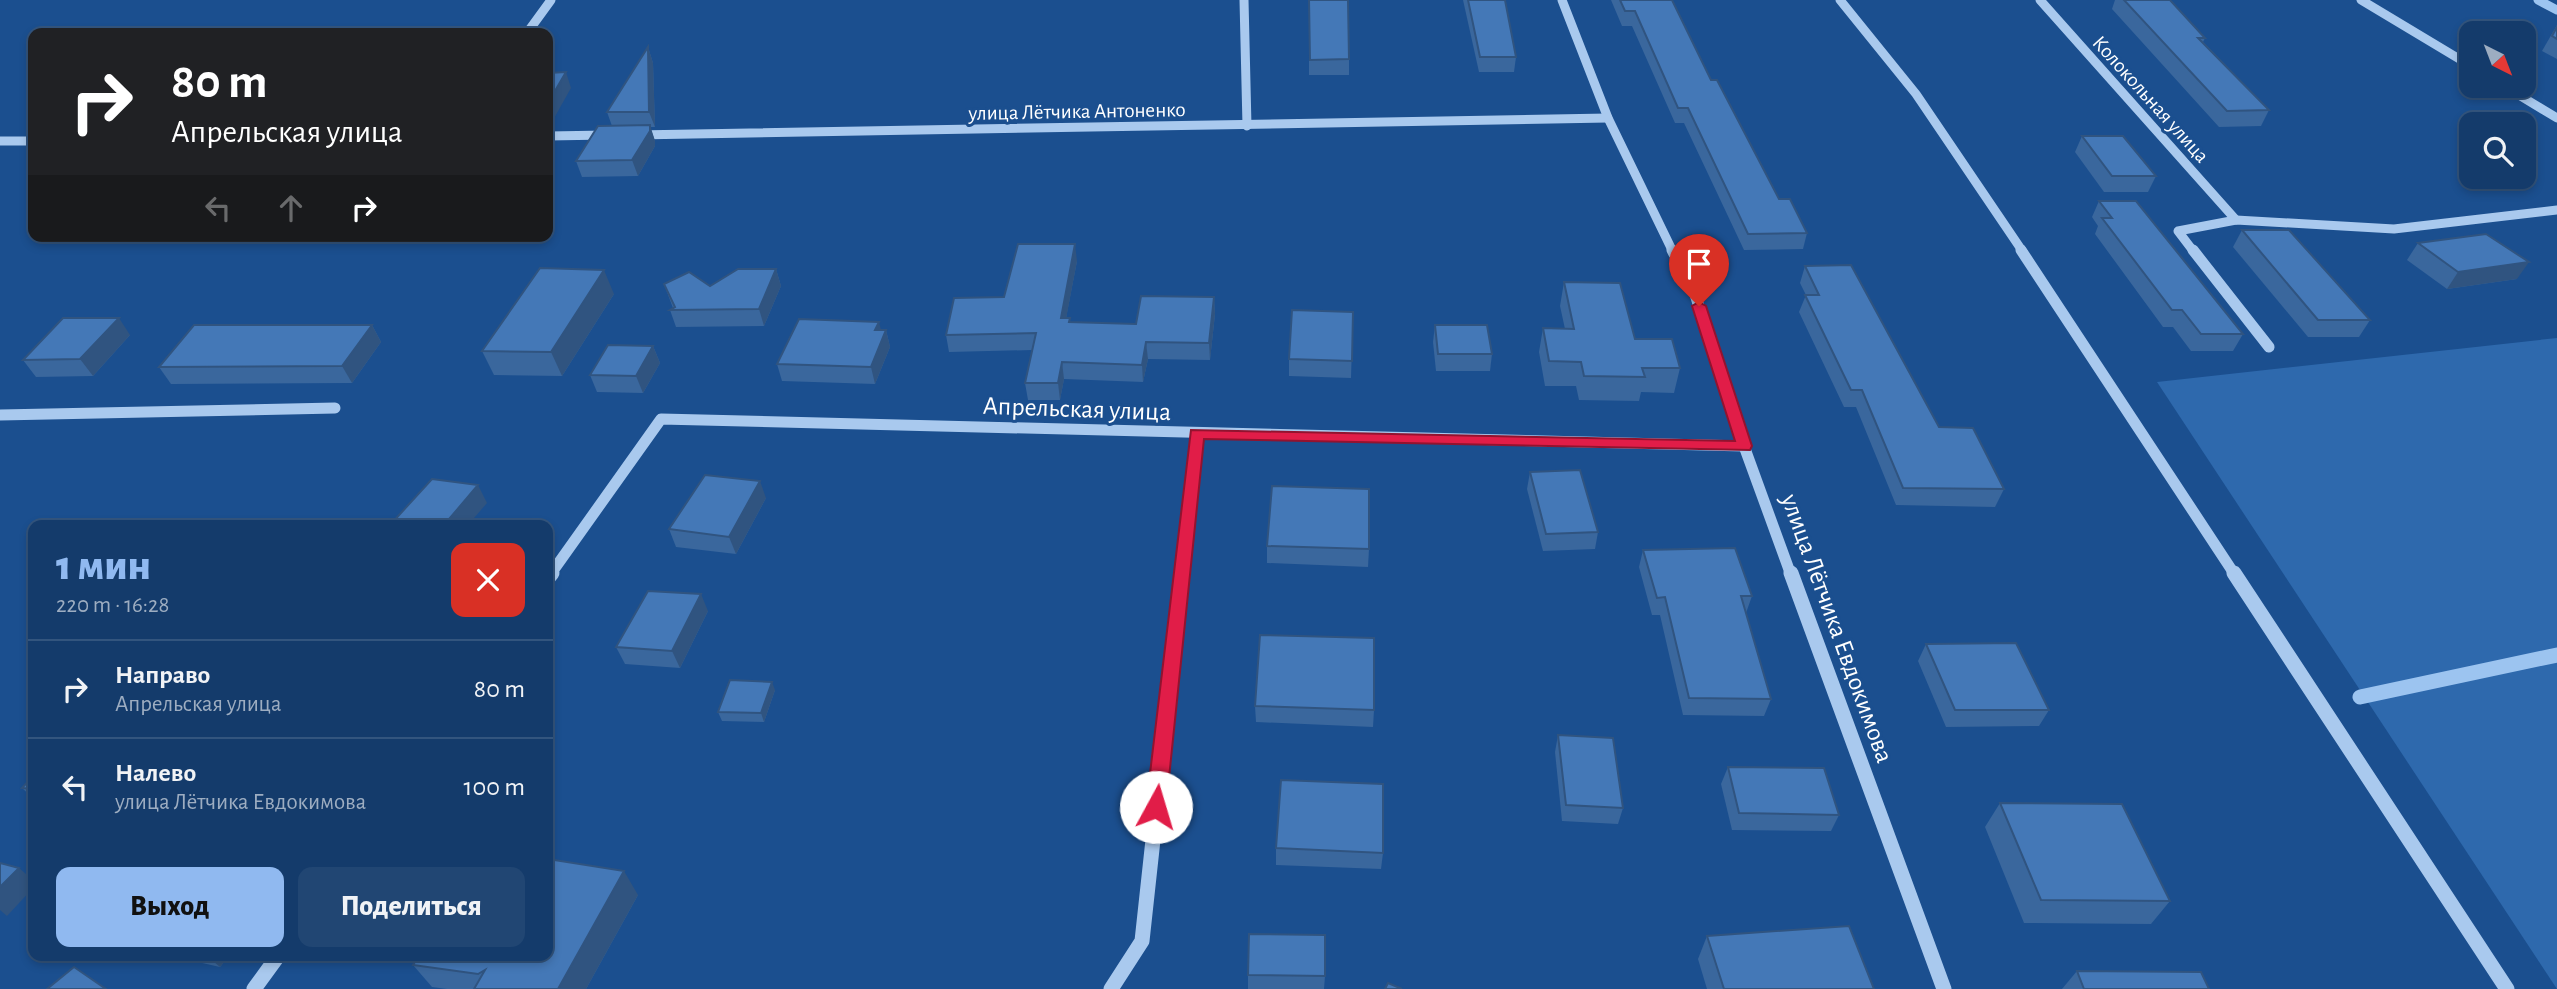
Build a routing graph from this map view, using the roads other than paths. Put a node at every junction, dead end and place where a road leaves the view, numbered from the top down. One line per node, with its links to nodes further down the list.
1 (551, 0): 7 (street)
2 (1244, 0): 12 (street)
3 (1562, 0): 10 (street)
4 (1840, 0): 32 (street)
5 (2040, 0): 19 (street, Колокольная улица)
6 (2361, 0): 8 (lane)
7 (531, 28)
8 (2459, 59)
9 (2524, 98): 11 (street)
10 (1608, 118): 12 (street, улица Лётчика Антоненко); 20 (street)
11 (2557, 118)
12 (1247, 126): 14 (street, улица Лётчика Антоненко)
13 (618, 135): 15 (street)
14 (632, 135)
15 (553, 136)
16 (0, 141): 17 (street)
17 (28, 141)
18 (2557, 210): 19 (street)
19 (2236, 220): 22 (street)
20 (1674, 254)
21 (1691, 282): 26 (street, улица Лётчика Евдокимова)
22 (2269, 347)
23 (335, 408): 24 (street)
24 (0, 415)
25 (1196, 434): 26 (street, Апрельская улица); 27 (street, Апрельская улица); 30 (street)
26 (1744, 446): 31 (street, улица Лётчика Евдокимова)
27 (553, 571)
28 (274, 961): 29 (street)
29 (254, 989)
30 (1111, 989)
31 (1944, 989)
32 (2507, 989)

